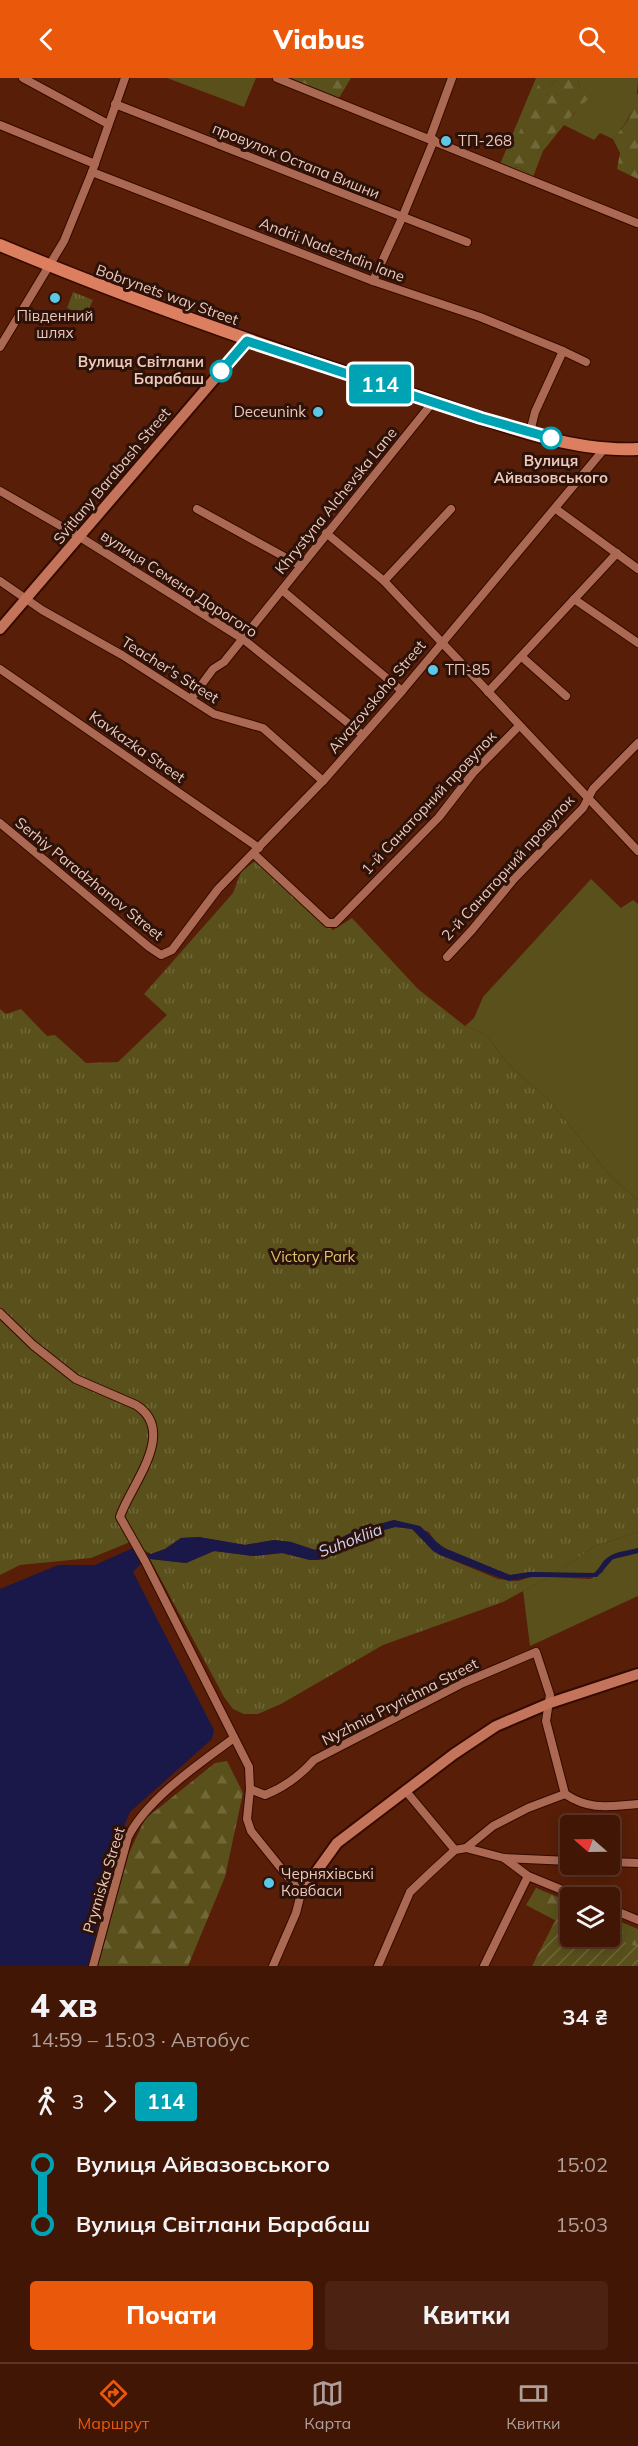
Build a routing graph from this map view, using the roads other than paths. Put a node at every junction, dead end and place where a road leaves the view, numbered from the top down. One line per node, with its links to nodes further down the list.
1 (23, 78): 6 (street)
2 (125, 78): 5 (street)
3 (277, 78): 8 (street)
4 (452, 78): 8 (street)
5 (115, 104): 6 (street); 10 (street, провулок Остапа Вишни)
6 (108, 124): 9 (street)
7 (0, 125): 9 (street, Andrii Nadezhdin lane)
8 (432, 139): 10 (street); 11 (street)
9 (93, 168): 14 (street); 15 (street, Andrii Nadezhdin lane)
10 (402, 218): 12 (street, провулок Остапа Вишни); 15 (street)
11 (637, 224)
12 (467, 242)
13 (0, 245): 14 (main road, Bobrynets way Street)
14 (49, 266): 16 (main road, Bobrynets way Street); 17 (street)
15 (373, 281): 18 (street, Andrii Nadezhdin lane)
16 (247, 341): 20 (main road, Bobrynets way Street); 29 (street, Svitlany Barabash Street)
17 (0, 347)
18 (563, 351): 19 (street, Andrii Nadezhdin lane); 21 (street)
19 (586, 362)
20 (433, 402): 21 (main road, Bobrynets way Street); 28 (street, Khrystyna Alchevska Lane)
21 (530, 432): 22 (main road, Bobrynets way Street)
22 (605, 448): 23 (main road, Bobrynets way Street); 27 (street, Aivazovskoho Street)
23 (638, 450)
24 (0, 491): 29 (street, вулиця Семена Дорогого)
25 (197, 509): 31 (street)
26 (451, 509): 34 (street)
27 (555, 509): 30 (street); 40 (street, Aivazovskoho Street)
28 (326, 533): 31 (street, Khrystyna Alchevska Lane); 34 (street)
29 (80, 537): 36 (street, Svitlany Barabash Street); 39 (street, вулиця Семена Дорогого)
30 (617, 553): 32 (street); 37 (street)
31 (302, 566): 35 (street, Khrystyna Alchevska Lane)
32 (638, 568)
33 (0, 581): 36 (street, Teacher's Street)
34 (384, 581): 40 (street)
35 (282, 590): 39 (street, Khrystyna Alchevska Lane); 44 (street, Khrystyna Alchevska Lane)
36 (27, 598): 38 (street, Svitlany Barabash Street); 47 (street, Teacher's Street)
37 (574, 599): 41 (street); 42 (street)
38 (0, 629)
39 (243, 639): 47 (street, Khrystyna Alchevska Lane); 49 (street, вулиця Семена Дорогого)
40 (441, 642): 44 (street, Aivazovskoho Street); 45 (street)
41 (638, 643)
42 (522, 657): 45 (street); 46 (street)
43 (0, 669): 54 (street, Kavkazka Street)
44 (402, 691): 49 (street, Aivazovskoho Street)
45 (488, 692): 48 (street)
46 (566, 696)
47 (191, 699): 51 (street, Teacher's Street)
48 (519, 726): 52 (street); 56 (street, 1-й Санаторний провулок)
49 (363, 735): 51 (street, Aivazovskoho Street)
50 (638, 743): 52 (street, 2-й Санаторний провулок)
51 (323, 781): 54 (street, Aivazovskoho Street)
52 (588, 797): 55 (street); 58 (street, 2-й Санаторний провулок)
53 (0, 823): 57 (street, Serhiy Paradzhanov Street)
54 (256, 851): 56 (street, Kavkazka Street); 57 (street, Aivazovskoho Street)
55 (638, 851)
56 (335, 923)
57 (161, 955)
58 (447, 957)
59 (0, 1313): 62 (street)
60 (638, 1674): 61 (street)
61 (550, 1703): 63 (street, Nyzhnia Pryrichna Street); 64 (street); 65 (street)
62 (234, 1738): 63 (street); 78 (street, Prymiska Street)
63 (250, 1789): 75 (street)
64 (405, 1790): 68 (street); 75 (street)
65 (565, 1794): 66 (street); 67 (street)
66 (638, 1804)
67 (466, 1848): 68 (street); 69 (street)
68 (455, 1850): 80 (street)
69 (504, 1858): 70 (street); 73 (street)
70 (560, 1861)
71 (620, 1862): 72 (street)
72 (638, 1863)
73 (528, 1876): 74 (street); 81 (street)
74 (560, 1889)
75 (301, 1893): 79 (street)
76 (620, 1913): 77 (street)
77 (638, 1920)
78 (93, 1966)
79 (273, 1966)
80 (378, 1966)
81 (484, 1966)

